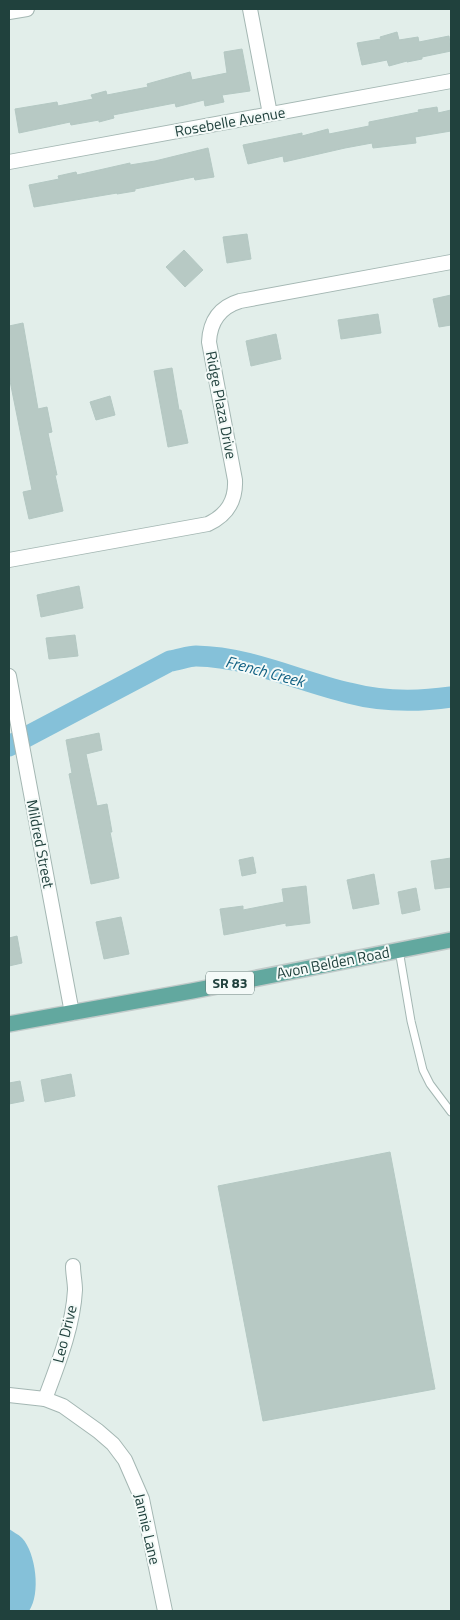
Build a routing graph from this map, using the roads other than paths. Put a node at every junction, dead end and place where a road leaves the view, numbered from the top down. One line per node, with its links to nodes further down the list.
1 (27, 9): 3 (street)
2 (250, 9): 5 (street)
3 (9, 12)
4 (451, 81): 5 (street, Rosebelle Avenue)
5 (270, 114): 6 (street, Rosebelle Avenue)
6 (9, 162)
7 (451, 262): 8 (street, Ridge Plaza Drive)
8 (9, 560)
9 (9, 676): 12 (street, Mildred Street)
10 (451, 940): 11 (main road, Avon Belden Road / SR 83)
11 (399, 950): 12 (main road, Avon Belden Road / SR 83); 14 (lane)
12 (72, 1013): 13 (main road, Avon Belden Road / SR 83)
13 (9, 1024)
14 (451, 1112)
15 (73, 1266): 17 (street, Leo Drive)
16 (9, 1395): 17 (street, Jannie Lane)
17 (45, 1399): 18 (street, Jannie Lane)
18 (165, 1611)

